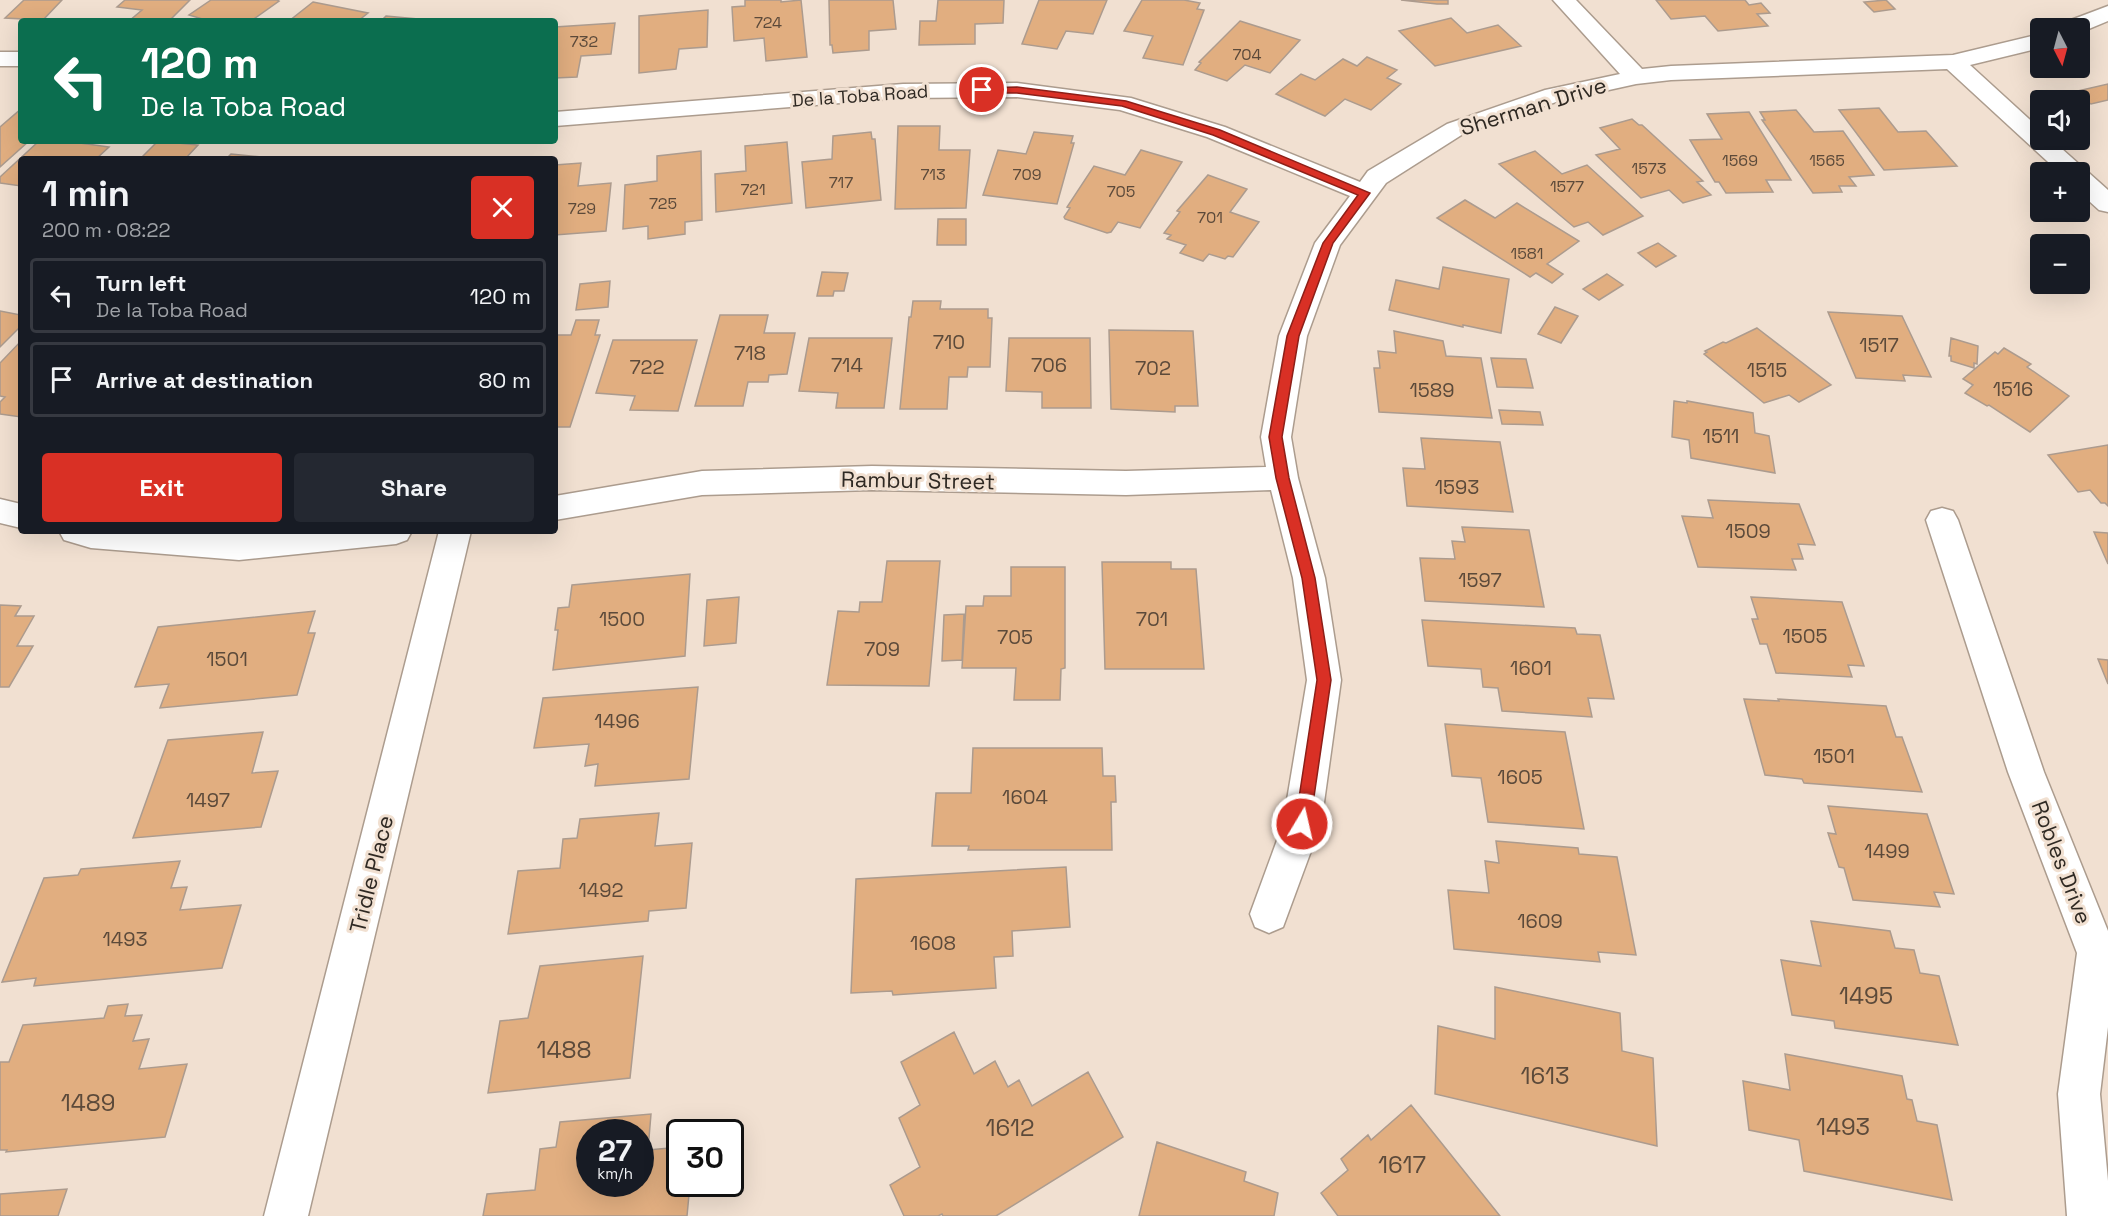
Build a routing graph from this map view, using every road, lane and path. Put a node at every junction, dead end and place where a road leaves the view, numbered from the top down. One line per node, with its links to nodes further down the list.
1 (1564, 0): 8 (street)
2 (2108, 13): 3 (street)
3 (2090, 20)
4 (2030, 43): 7 (street, Sherman Drive)
5 (0, 59): 6 (street)
6 (18, 59)
7 (1953, 62): 8 (street, Sherman Drive); 10 (street)
8 (1636, 77): 12 (street, Sherman Drive)
9 (558, 119): 12 (street, De la Toba Road)
10 (2062, 162)
11 (2090, 188): 13 (street)
12 (1365, 193): 14 (street, Sherman Drive)
13 (2108, 204)
14 (1282, 478): 15 (street, Rambur Street); 22 (street, Sherman Drive)
15 (558, 507)
16 (0, 511): 17 (street)
17 (18, 515)
18 (1942, 520): 23 (street, Robles Drive)
19 (87, 534): 20 (street)
20 (367, 534)
21 (454, 534): 24 (street, Tridle Place)
22 (1269, 914)
23 (2103, 955): 25 (street, Robles Drive)
24 (286, 1216)
25 (2089, 1216)

